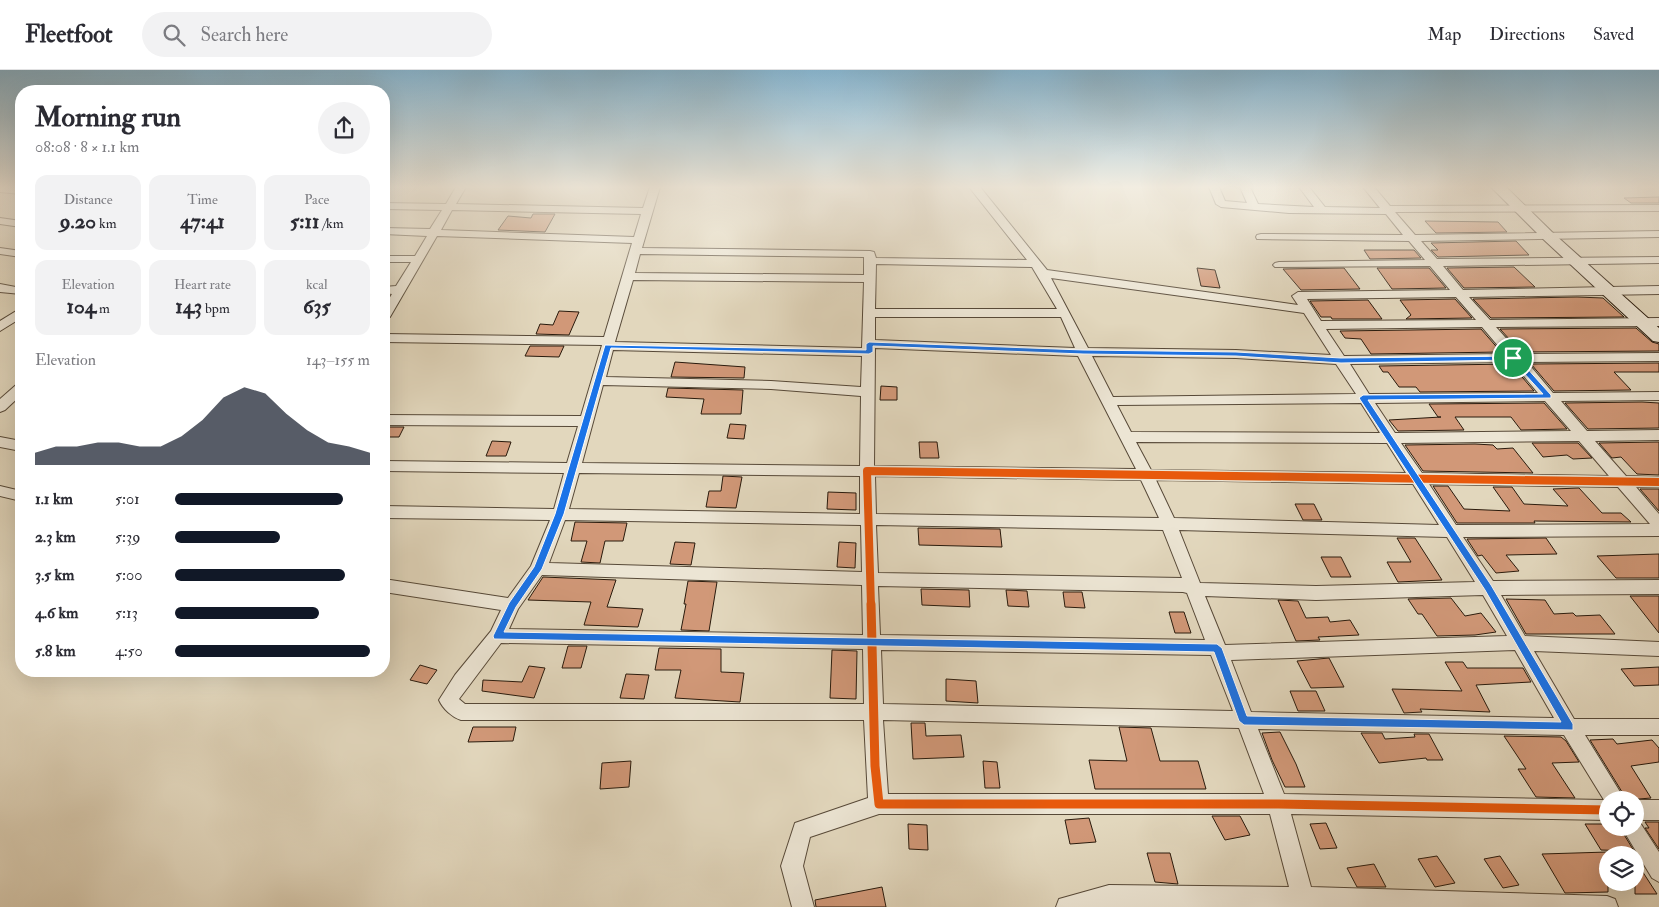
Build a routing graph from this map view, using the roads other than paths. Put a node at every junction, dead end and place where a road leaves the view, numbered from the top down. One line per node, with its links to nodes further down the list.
1 (438, 226): 7 (street)
2 (643, 226): 12 (street)
3 (1005, 226): 22 (street)
4 (1402, 226): 11 (street)
5 (1538, 226): 9 (street)
6 (390, 231): 7 (street)
7 (435, 232): 12 (street); 16 (street)
8 (1659, 234): 9 (street)
9 (1547, 235): 11 (street); 20 (street)
10 (1261, 237): 11 (street)
11 (1412, 238): 19 (street)
12 (637, 245): 17 (street); 23 (street)
13 (0, 251): 14 (street)
14 (15, 253)
15 (390, 259): 16 (street)
16 (418, 259): 28 (street)
17 (871, 260): 22 (street); 24 (street)
18 (1659, 260): 20 (street)
19 (1431, 262): 20 (street); 21 (street); 30 (street)
20 (1577, 262): 31 (street)
21 (1279, 264)
22 (1039, 268): 33 (street); 35 (street)
23 (628, 276): 24 (street); 44 (street)
24 (871, 279): 34 (street)
25 (0, 288): 26 (street)
26 (15, 290)
27 (390, 290): 28 (street)
28 (400, 290): 32 (street)
29 (1659, 290): 31 (street)
30 (1459, 292): 31 (street); 33 (street); 40 (street)
31 (1610, 292): 37 (street)
32 (390, 307)
33 (1308, 310): 39 (street)
34 (870, 313): 35 (street); 45 (street)
35 (1065, 313): 46 (street)
36 (15, 318): 41 (street)
37 (1642, 322): 38 (street); 40 (street); 42 (street)
38 (1659, 322)
39 (1317, 325): 40 (street); 49 (street)
40 (1488, 325): 48 (street)
41 (1, 326)
42 (1659, 337)
43 (390, 338): 44 (street)
44 (609, 343): 45 (street); 50 (street)
45 (869, 348): 46 (street); 53 (street)
46 (1083, 352): 49 (street); 58 (street)
47 (1659, 357): 48 (street)
48 (1513, 358): 49 (street); 55 (street)
49 (1341, 360): 57 (street)
50 (598, 381): 53 (street); 61 (street)
51 (0, 390): 52 (street)
52 (15, 390)
53 (868, 392): 70 (street)
54 (15, 394): 59 (street)
55 (1549, 396): 56 (street); 57 (street); 63 (street)
56 (1659, 396)
57 (1363, 398): 58 (street); 65 (street)
58 (1108, 401): 64 (street)
59 (0, 407)
60 (390, 420): 61 (street)
61 (586, 421): 69 (street)
62 (1659, 435): 63 (street)
63 (1582, 436): 65 (street); 74 (street)
64 (1127, 437): 65 (street); 71 (street)
65 (1390, 438): 72 (street)
66 (0, 442): 67 (street)
67 (15, 445)
68 (390, 466): 69 (street)
69 (573, 468): 70 (street); 78 (street)
70 (867, 471): 71 (street); 79 (street)
71 (1146, 474): 72 (street); 80 (street)
72 (1416, 478): 74 (street); 83 (street)
73 (1659, 482): 74 (street)
74 (1624, 483): 81 (street)
75 (0, 491): 76 (street)
76 (15, 495)
77 (390, 512): 78 (street)
78 (560, 514): 79 (street); 84 (street)
79 (868, 521): 80 (street); 85 (street)
80 (1169, 524): 83 (street); 89 (street)
81 (1659, 524)
82 (1659, 530): 83 (street)
83 (1451, 531): 88 (street)
84 (538, 569): 85 (street); 90 (street)
85 (870, 579): 89 (street); 93 (street)
86 (390, 585): 90 (street)
87 (1659, 587): 88 (street)
88 (1488, 588): 89 (street); 92 (street)
89 (1194, 589): 95 (street)
90 (512, 605): 91 (street)
91 (497, 636): 93 (street); 96 (street)
92 (1519, 643): 94 (street); 95 (street); 98 (street)
93 (871, 644): 95 (street); 96 (street)
94 (1659, 649)
95 (1218, 651): 97 (street)
96 (873, 712): 97 (street); 101 (street)
97 (1244, 721): 98 (street); 102 (street)
98 (1569, 727): 99 (street); 100 (street)
99 (1659, 727)
100 (1609, 791)
101 (879, 804): 102 (street); 109 (street)
102 (1278, 804): 103 (street); 108 (street)
103 (1599, 810)
104 (1644, 810): 105 (street)
105 (1659, 810)
106 (1637, 836): 107 (street)
107 (1659, 871)
108 (1305, 903): 110 (street); 111 (street)
109 (803, 907)
110 (1067, 907)
111 (1608, 907)

